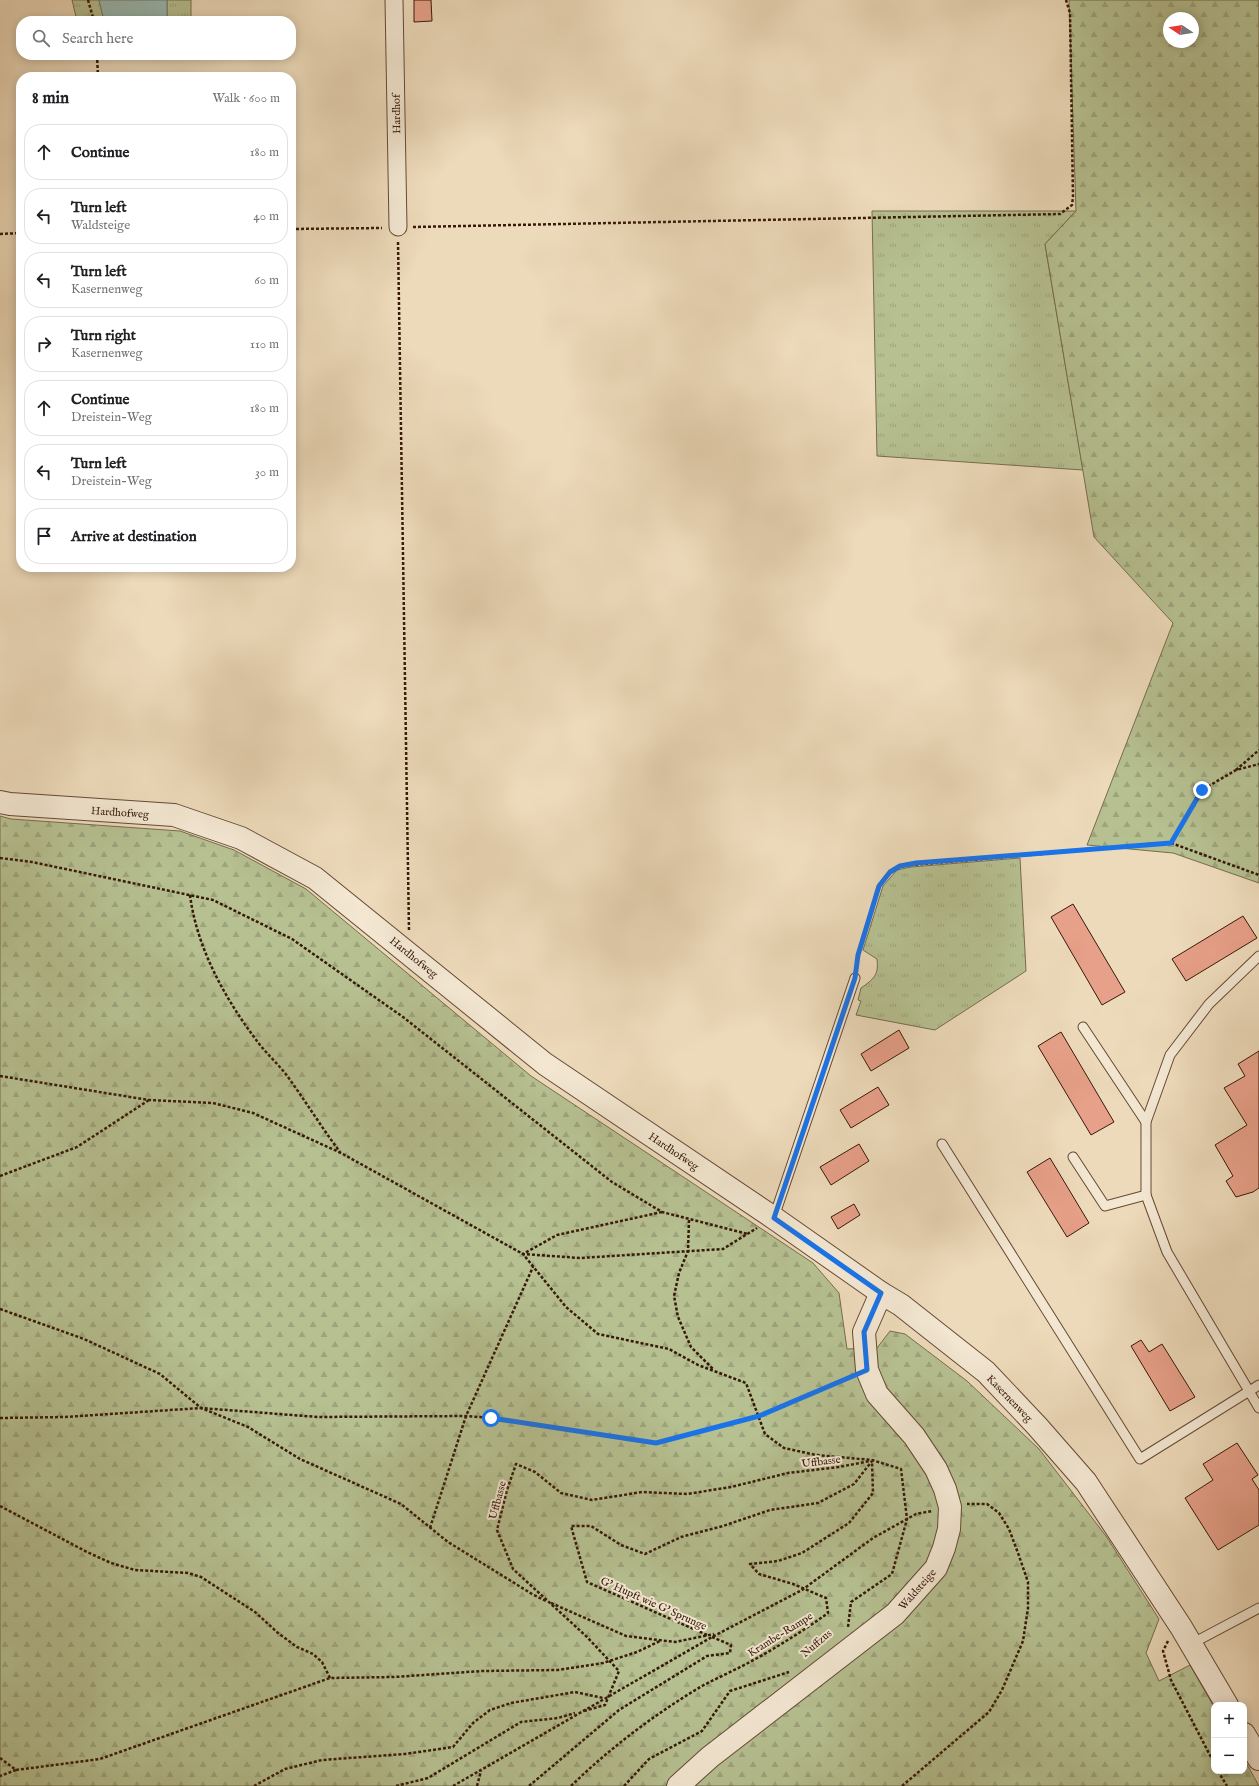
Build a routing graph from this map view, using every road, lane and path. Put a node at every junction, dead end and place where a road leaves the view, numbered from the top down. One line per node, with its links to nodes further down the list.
1 (88, 0): 4 (path)
2 (394, 0): 7 (street, Hardhof)
3 (1066, 0): 7 (path)
4 (93, 16)
5 (97, 60): 6 (path)
6 (98, 72)
7 (398, 227): 8 (path); 19 (path)
8 (296, 229)
9 (16, 233): 10 (path)
10 (0, 234)
11 (1259, 750): 13 (path)
12 (1259, 764): 13 (path)
13 (1236, 770): 15 (path)
14 (0, 802): 19 (street, Hardhofweg)
15 (1171, 843): 17 (path); 21 (path)
16 (0, 858): 18 (path)
17 (1259, 875)
18 (190, 895): 27 (path); 31 (path)
19 (400, 945): 33 (street, Hardhofweg)
20 (1259, 956): 25 (lane)
21 (855, 978): 33 (lane)
22 (1084, 1027): 25 (lane)
23 (0, 1076): 24 (path)
24 (149, 1100): 27 (path); 29 (path)
25 (1146, 1122): 30 (lane)
26 (942, 1144): 42 (lane)
27 (341, 1153): 35 (path)
28 (1073, 1157): 30 (lane)
29 (0, 1176)
30 (1146, 1195): 42 (lane)
31 (662, 1212): 32 (path); 35 (path)
32 (689, 1220): 34 (path); 34 (path)
33 (778, 1221): 37 (street, Kasernenweg)
34 (688, 1251): 35 (path); 40 (path)
35 (523, 1254): 36 (path)
36 (533, 1267): 40 (path); 45 (path)
37 (881, 1293): 39 (street, Waldsteige); 57 (street, Kasernenweg)
38 (0, 1309): 43 (path)
39 (867, 1370): 46 (path); 50 (street, Waldsteige)
40 (714, 1371): 46 (path)
41 (1259, 1385): 42 (lane)
42 (1249, 1391): 44 (lane)
43 (201, 1408): 45 (path); 47 (path); 52 (path)
44 (1259, 1408)
45 (466, 1416): 46 (path); 52 (path)
46 (759, 1416): 48 (path)
47 (0, 1418)
48 (872, 1460): 51 (path, Nuffzus); 53 (path, Krambe-Rampe); 54 (path, Uffbasse); 58 (path, G' Hupft wie G' Sprunge)
49 (0, 1506): 62 (path)
50 (950, 1507): 51 (path); 82 (street, Waldsteige); 83 (path)
51 (907, 1519): 53 (path); 56 (path, Nuffzus)
52 (430, 1528): 54 (path)
53 (804, 1589): 58 (path); 80 (path, Krambe-Rampe)
54 (549, 1602): 59 (path); 60 (path, Uffbasse)
55 (1259, 1608): 57 (lane)
56 (842, 1632)
57 (1186, 1635): 65 (street, Kasernenweg); 68 (path)
58 (710, 1636): 59 (path); 63 (path); 79 (path, G' Hupft wie G' Sprunge)
59 (660, 1640): 60 (path)
60 (610, 1661): 62 (path); 63 (path, Uffbasse)
61 (790, 1672): 81 (path)
62 (330, 1678): 71 (path)
63 (609, 1695): 64 (path); 66 (path, Uffbasse)
64 (604, 1698): 66 (path); 75 (path)
65 (1225, 1702)
66 (579, 1712): 72 (path); 76 (path, Uffbasse)
67 (1246, 1738): 70 (street)
68 (1211, 1757)
69 (0, 1758): 71 (path)
70 (1259, 1759)
71 (16, 1770): 74 (path)
72 (482, 1771): 77 (path); 78 (path)
73 (1220, 1774): 84 (path)
74 (0, 1776)
75 (254, 1786)
76 (396, 1786)
77 (453, 1786)
78 (477, 1786)
79 (529, 1786)
80 (571, 1786)
81 (624, 1786)
82 (678, 1786)
83 (902, 1786)
84 (1227, 1786)

